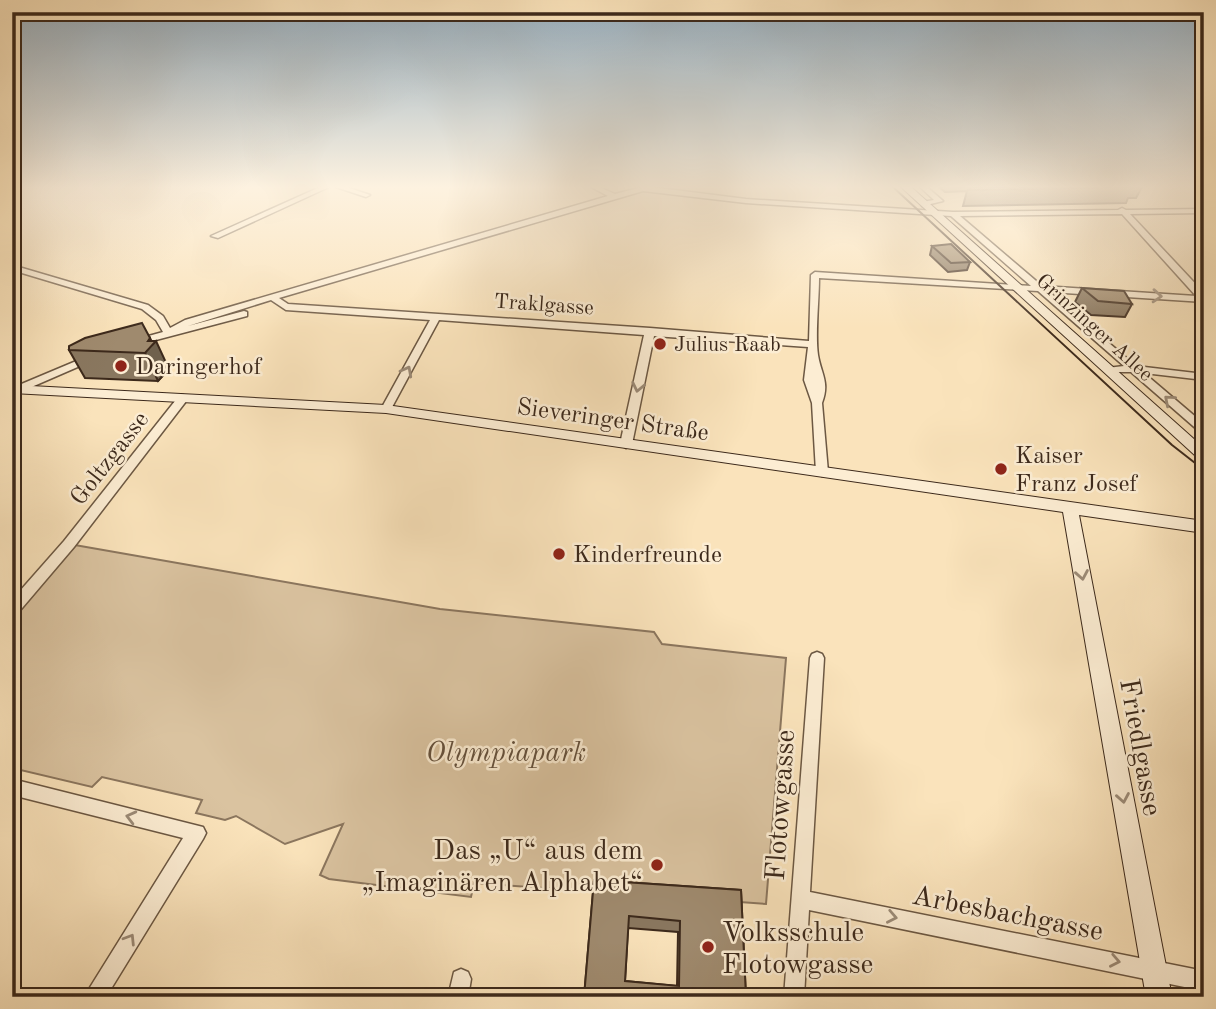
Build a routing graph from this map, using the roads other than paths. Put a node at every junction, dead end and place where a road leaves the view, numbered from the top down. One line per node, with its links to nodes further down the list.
1 (219, 234): 6 (street)
2 (491, 234): 10 (street)
3 (958, 234): 8 (main road, Grinzinger Allee)
4 (976, 234): 9 (street, Grinzinger Allee)
5 (1144, 234): 11 (street)
6 (215, 236)
7 (12, 267): 14 (street)
8 (1018, 287): 9 (street); 15 (street); 19 (main road, Grinzinger Allee)
9 (1040, 289): 11 (street, one-way to 11); 18 (street, Grinzinger Allee)
10 (275, 299): 12 (street, Traklgasse); 14 (street)
11 (1204, 299)
12 (436, 317): 13 (street, Traklgasse); 23 (street, one-way to 12)
13 (650, 331): 15 (street, Traklgasse); 25 (street, one-way to 25)
14 (168, 333): 16 (street)
15 (813, 344): 27 (street)
16 (127, 345)
17 (101, 354): 21 (street)
18 (1134, 369): 19 (street); 20 (street); 24 (street, Grinzinger Allee, one-way to 18)
19 (1111, 370): 26 (main road, Grinzinger Allee)
20 (1204, 377)
21 (14, 389): 22 (main road, Sieveringer Straße)
22 (183, 398): 23 (main road, Sieveringer Straße); 30 (street, Goltzgasse)
23 (386, 409): 25 (main road, Sieveringer Straße)
24 (1204, 430)
25 (626, 444): 27 (main road, Sieveringer Straße)
26 (1204, 456)
27 (822, 472): 28 (main road, Sieveringer Straße)
28 (1070, 508): 29 (main road, Sieveringer Straße); 34 (main road, Friedlgasse, one-way to 34)
29 (1204, 527)
30 (12, 610)
31 (817, 658): 33 (street, Flotowgasse)
32 (12, 787): 36 (street, one-way to 32)
33 (800, 899): 34 (street, Arbesbachgasse, one-way to 34); 37 (street, Flotowgasse)
34 (1155, 969): 35 (street, Arbesbachgasse); 38 (main road, Friedlgasse)
35 (1204, 981)
36 (94, 997)
37 (794, 997)
38 (1159, 997)

